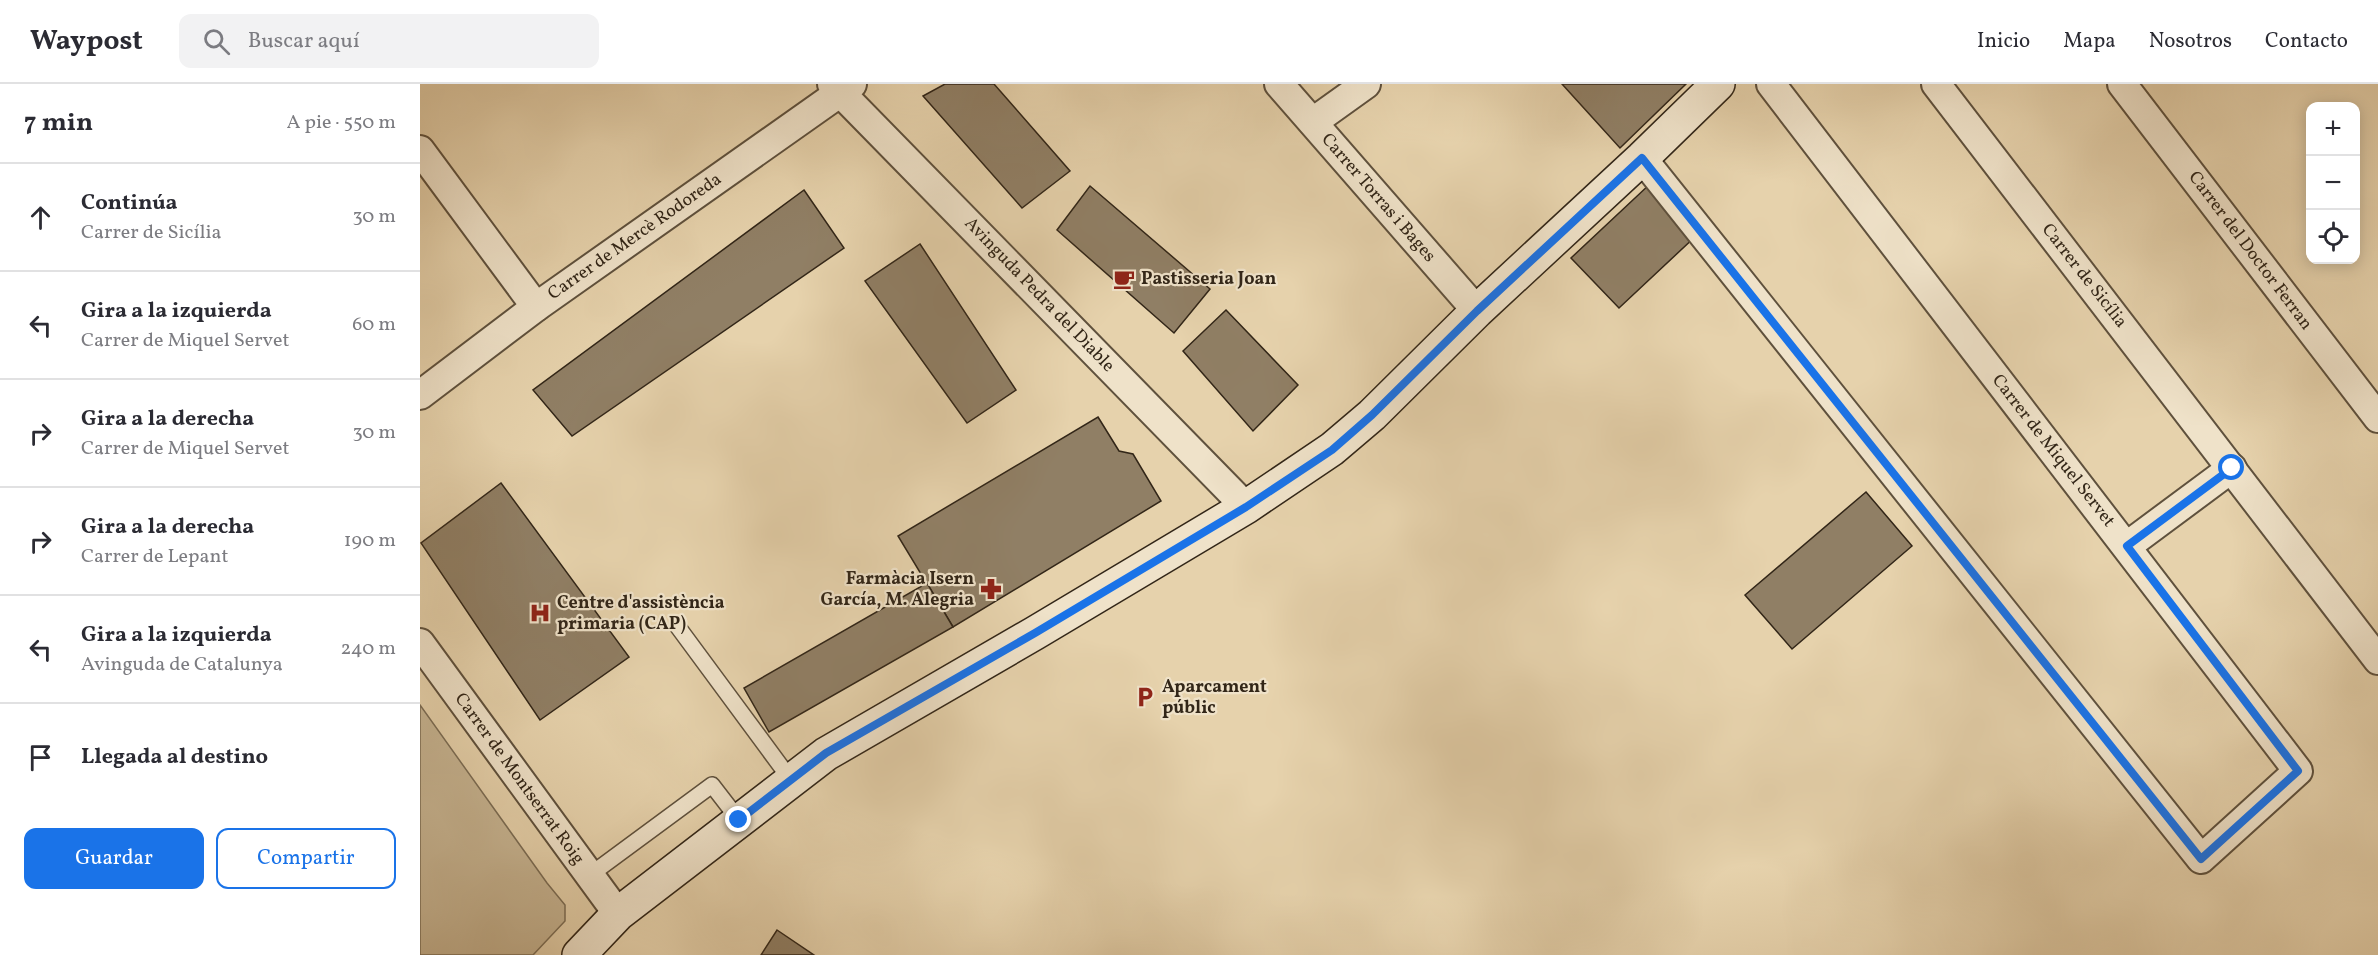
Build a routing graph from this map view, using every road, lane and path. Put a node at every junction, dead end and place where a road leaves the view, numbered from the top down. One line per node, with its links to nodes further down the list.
1 (1280, 84): 8 (street, Carrer Torras i Bages)
2 (1366, 84): 8 (street)
3 (1718, 84): 10 (street)
4 (1771, 84): 17 (street, Carrer de Miquel Servet)
5 (1936, 84): 15 (street, Carrer de Sicília)
6 (2122, 84): 14 (street, Carrer del Doctor Ferran)
7 (841, 86): 11 (street, Carrer de Mercè Rodoreda); 16 (street, Avinguda Pedra del Diable)
8 (1312, 122): 12 (street, Carrer Torras i Bages)
9 (420, 150): 11 (street)
10 (1642, 158): 12 (street); 17 (street, Carrer de Miquel Servet)
11 (536, 308): 13 (street, Carrer de Mercè Rodoreda)
12 (1477, 311): 16 (street)
13 (420, 395)
14 (2378, 418)
15 (2232, 468): 17 (street); 20 (street, Carrer de Sicília)
16 (1246, 507): 21 (street)
17 (2127, 546)
18 (678, 627): 21 (lane)
19 (420, 643): 23 (street, Carrer de Montserrat Roig)
20 (2378, 660)
21 (791, 780): 22 (street)
22 (739, 820): 23 (lane); 24 (street)
23 (590, 875): 24 (street, Carrer de Montserrat Roig)
24 (618, 914): 25 (street)
25 (579, 955)

